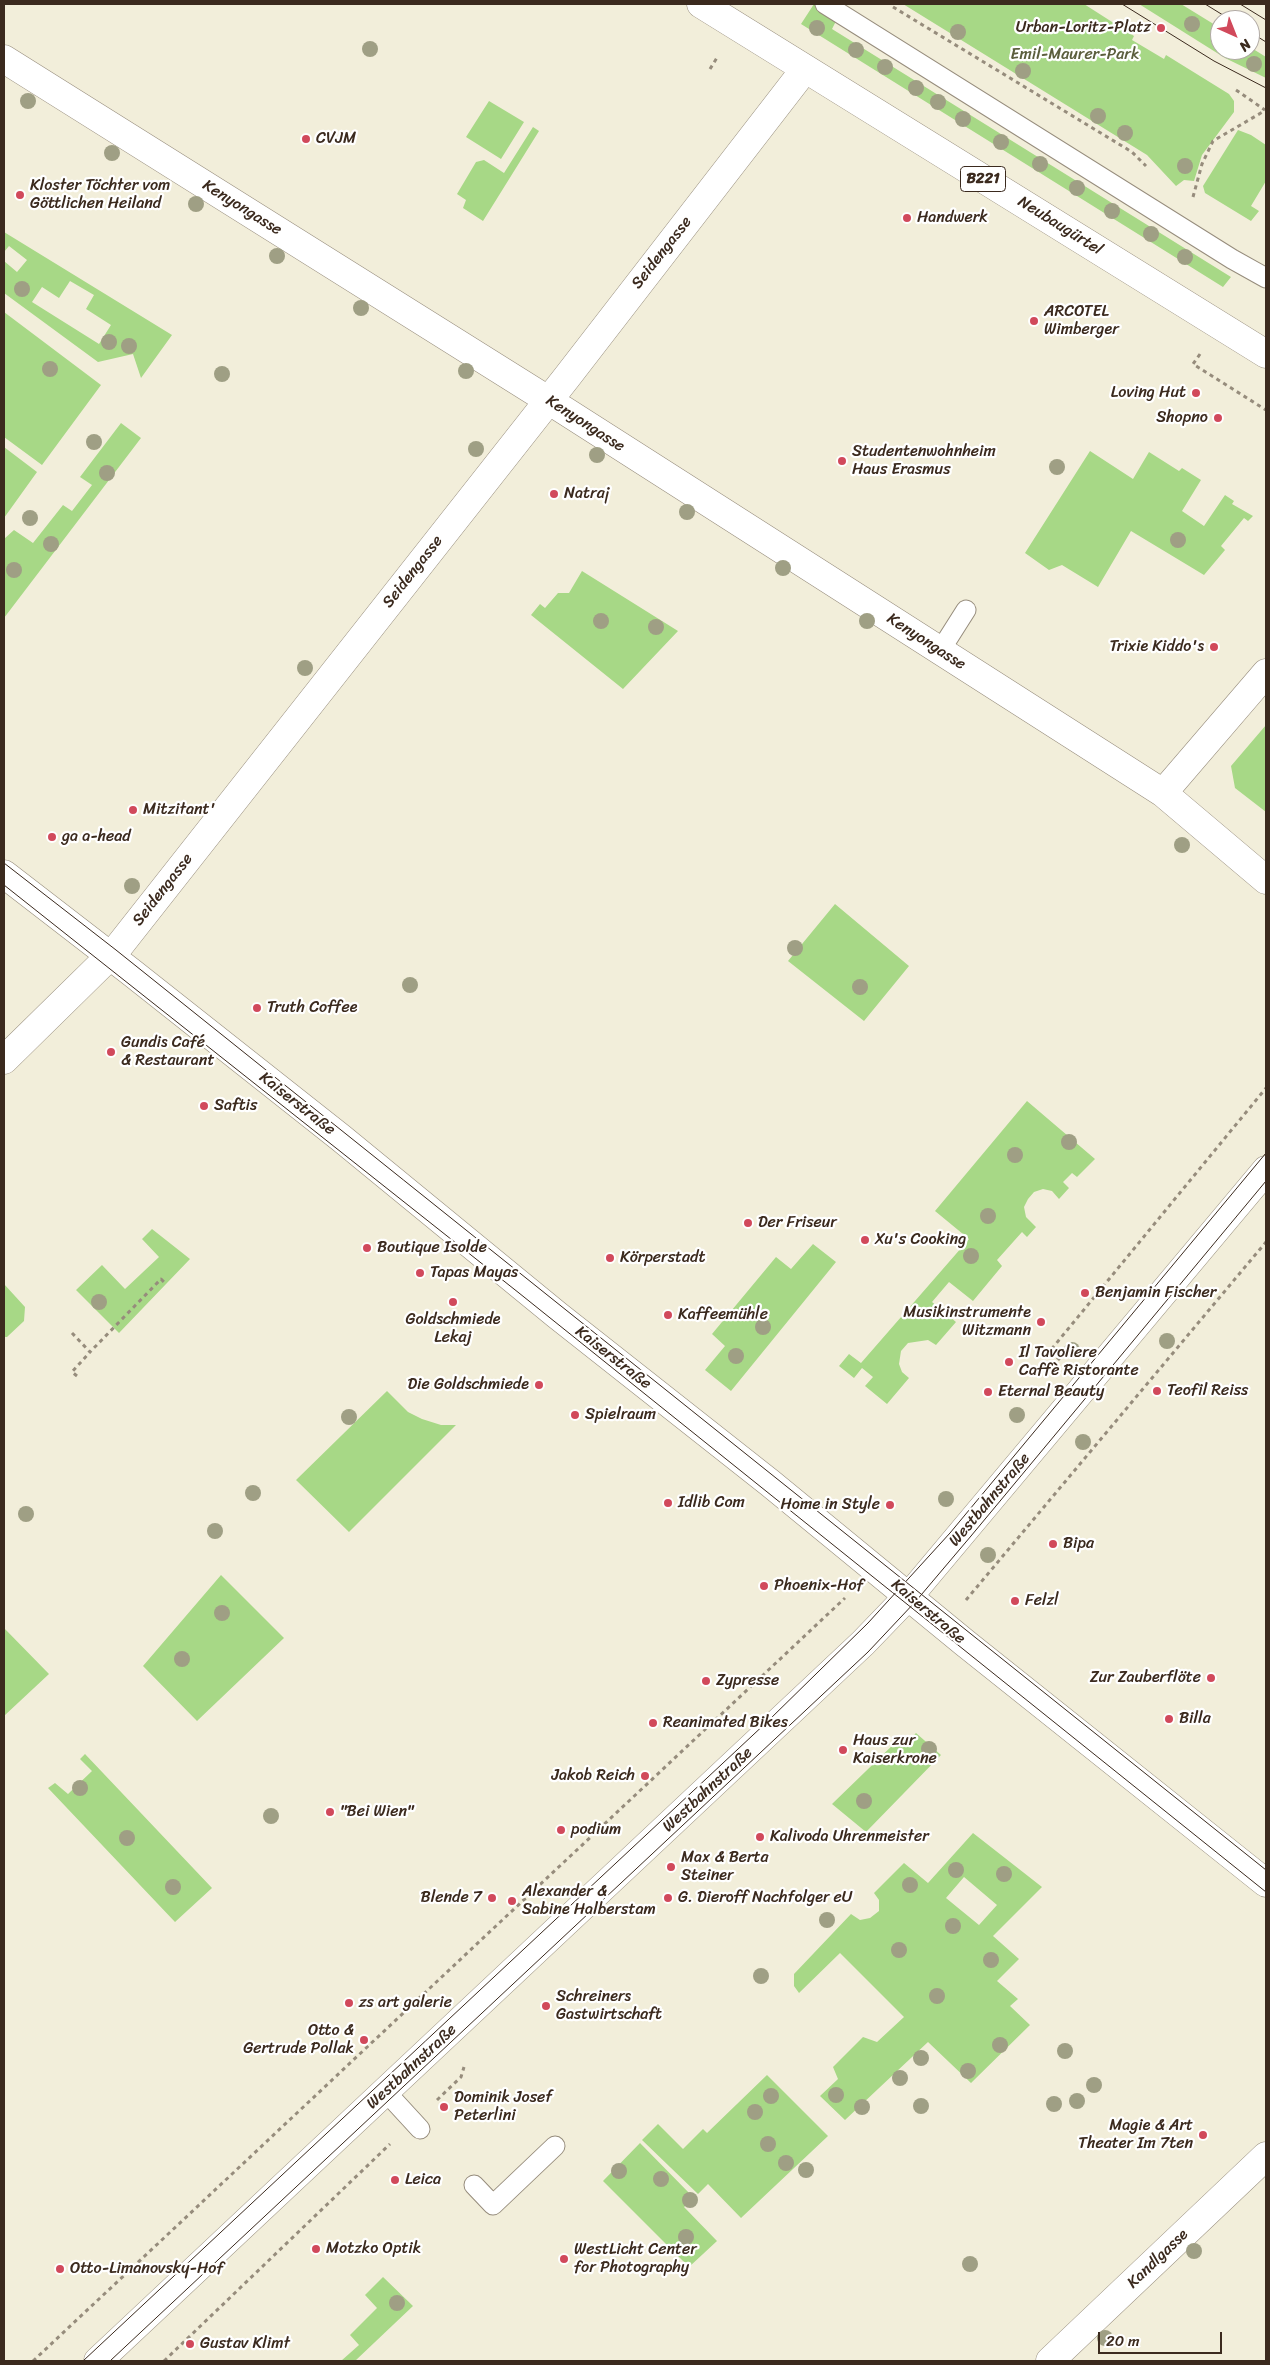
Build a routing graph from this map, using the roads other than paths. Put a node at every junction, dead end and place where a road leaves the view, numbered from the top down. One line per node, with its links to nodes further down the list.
1 (701, 4): 4 (street, Neubaugürtel / B221)
2 (825, 4): 5 (lane)
3 (4, 60): 7 (street, Kenyongasse)
4 (805, 69): 6 (street, Neubaugürtel / B221); 7 (street, Seidengasse)
5 (1266, 278)
6 (1266, 354)
7 (548, 400): 9 (street, Kenyongasse); 14 (street, Seidengasse)
8 (966, 610): 9 (lane)
9 (940, 651): 11 (street, Kenyongasse)
10 (1266, 672): 11 (street)
11 (1162, 792): 13 (street)
12 (4, 874): 14 (street, Kaiserstraße)
13 (1266, 880)
14 (111, 956): 15 (street, Seidengasse); 17 (street, Kaiserstraße)
15 (4, 1060)
16 (1266, 1170): 17 (street, Westbahnstraße)
17 (909, 1596): 18 (street, Kaiserstraße); 19 (street, Westbahnstraße)
18 (1266, 1883)
19 (386, 2092): 20 (lane); 24 (street, Westbahnstraße)
20 (420, 2129)
21 (555, 2146): 23 (lane)
22 (1266, 2156): 25 (street, Kandlgasse)
23 (474, 2185)
24 (98, 2361)
25 (1050, 2361)

